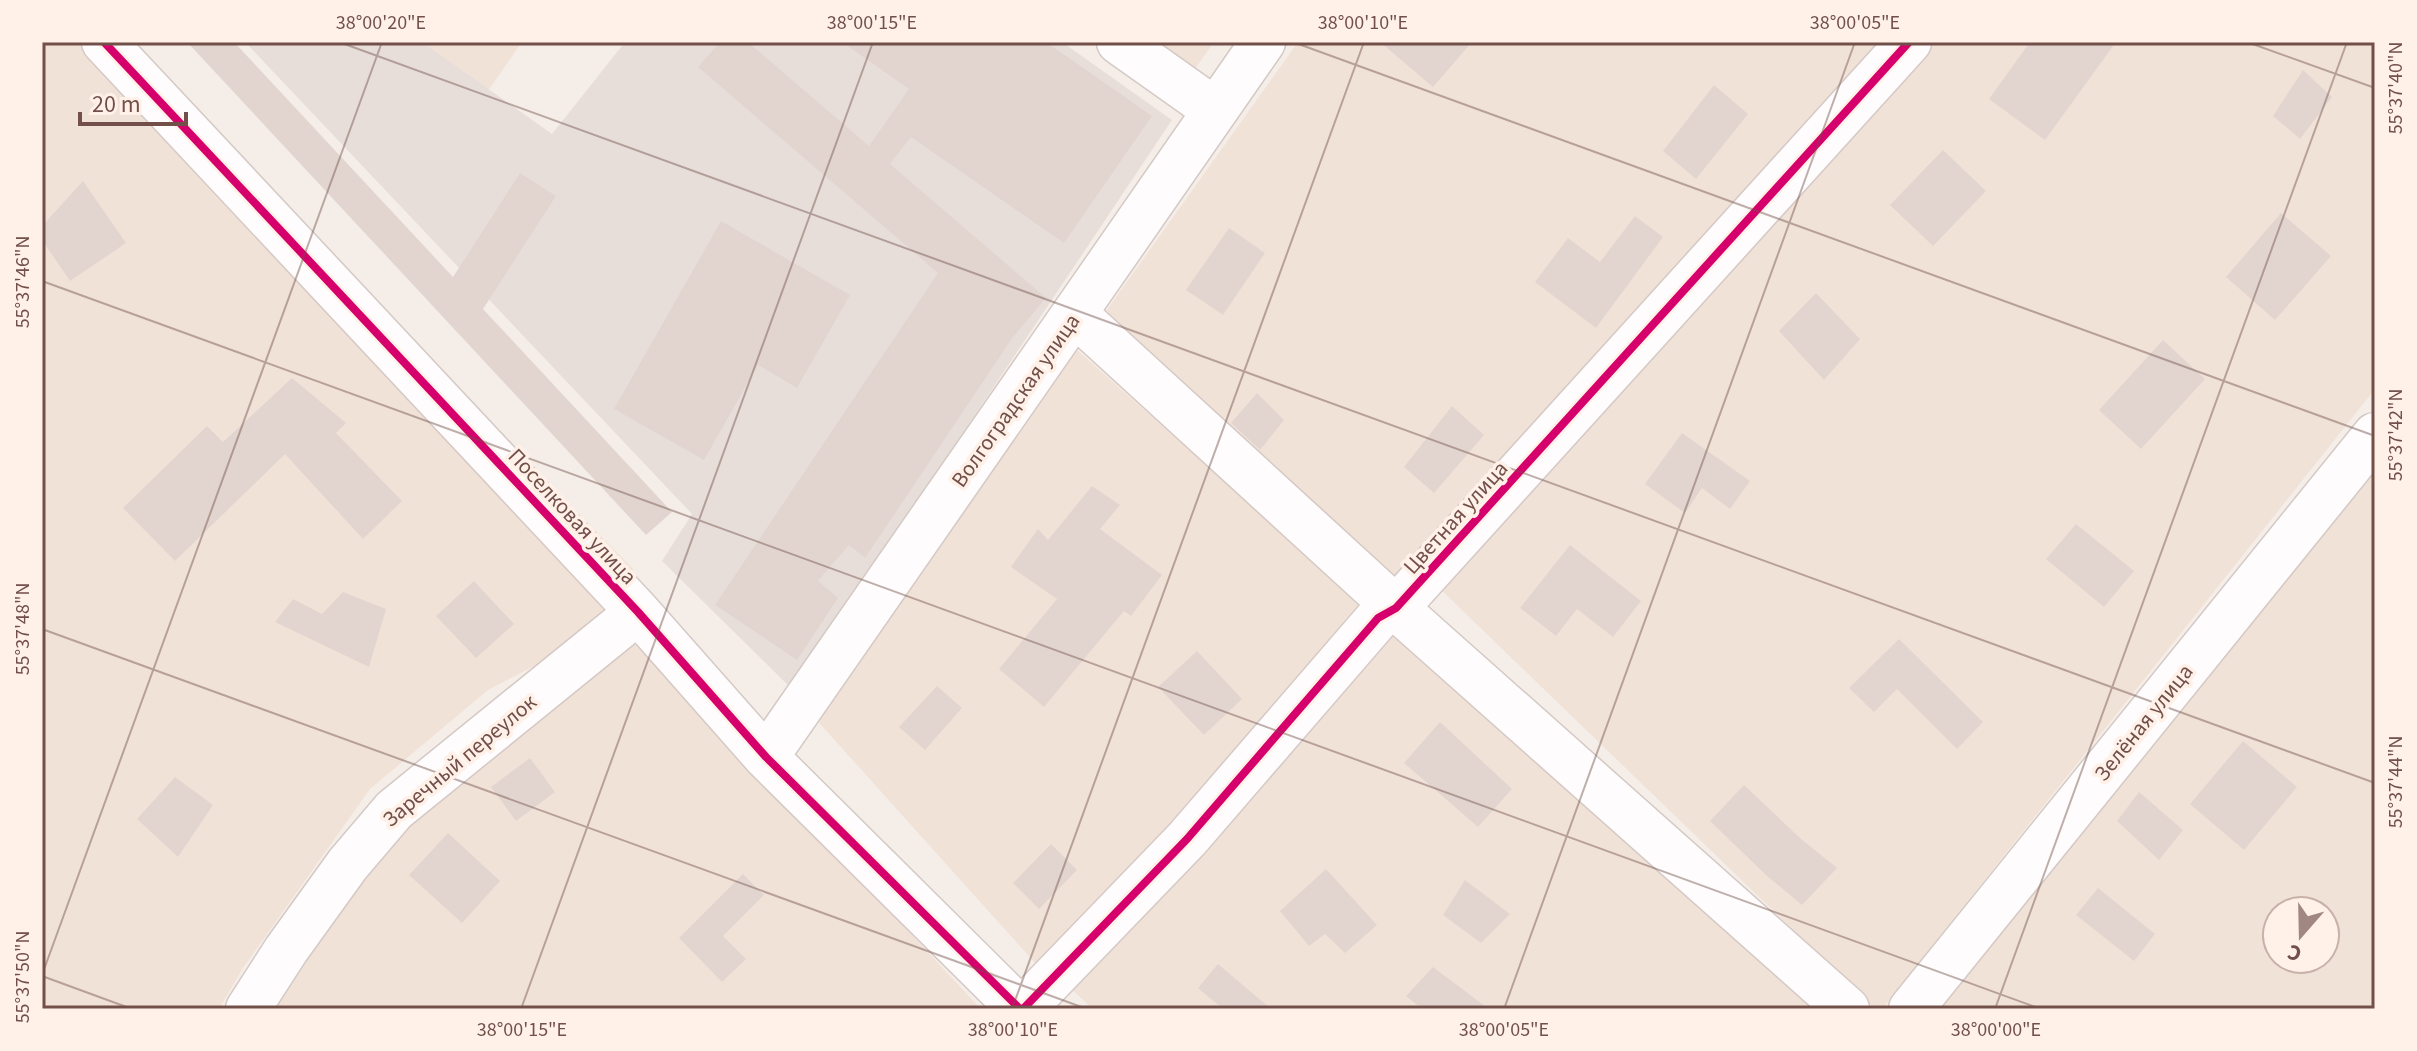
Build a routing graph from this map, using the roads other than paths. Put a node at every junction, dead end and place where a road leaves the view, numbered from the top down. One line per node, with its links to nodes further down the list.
1 (104, 42): 9 (street, Поселковая улица)
2 (1119, 42): 5 (street)
3 (1263, 42): 5 (street, Волгоградская улица)
4 (1909, 42): 8 (street, Цветная улица)
5 (1215, 110): 6 (street, Волгоградская улица)
6 (1075, 314): 8 (street); 10 (street, Волгоградская улица)
7 (2375, 435): 14 (street, Зелёная улица)
8 (1396, 608): 12 (street, Цветная улица); 13 (street)
9 (638, 612): 10 (street, Поселковая улица); 11 (street, Заречный переулок)
10 (766, 757): 12 (street, Поселковая улица)
11 (248, 1009)
12 (1022, 1009)
13 (1847, 1009)
14 (1911, 1009)

